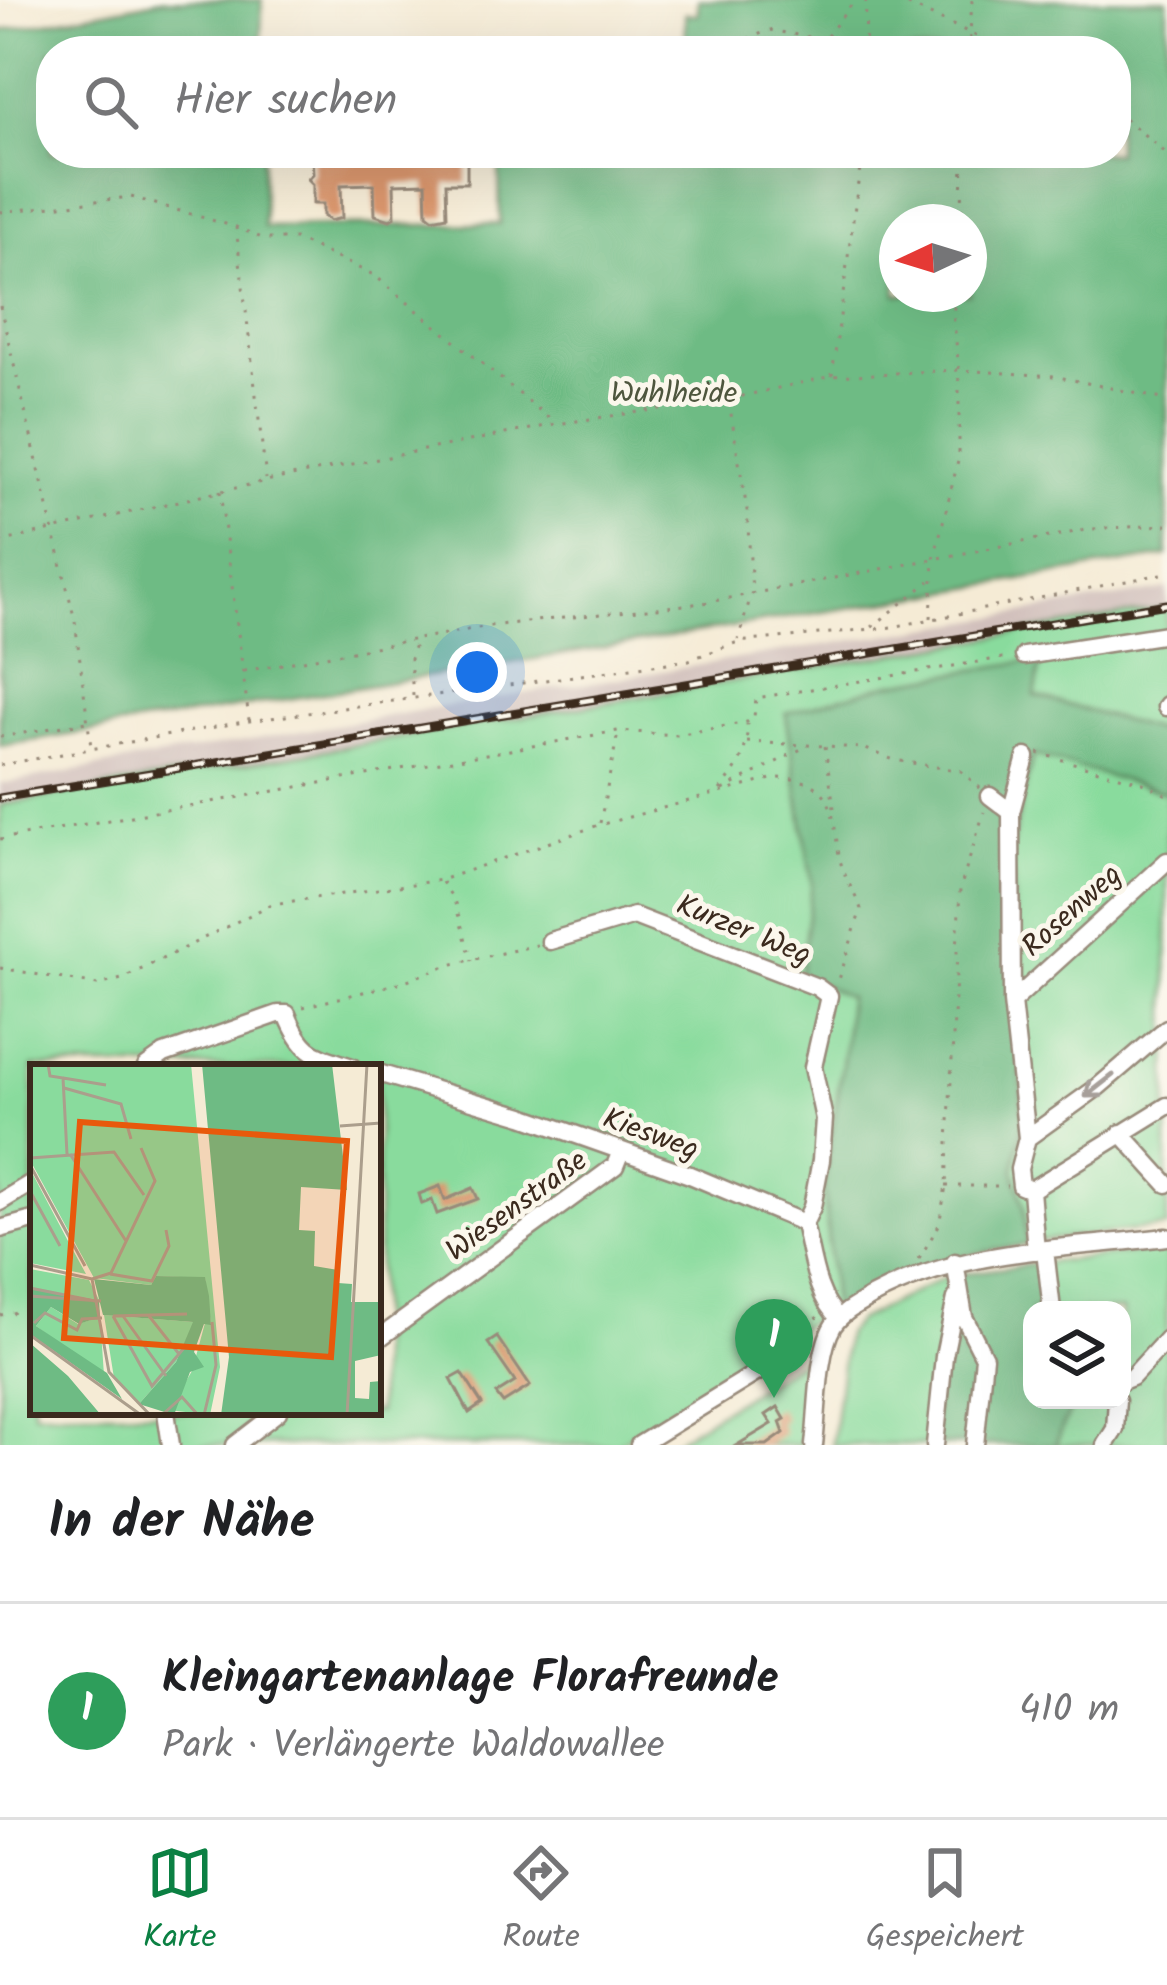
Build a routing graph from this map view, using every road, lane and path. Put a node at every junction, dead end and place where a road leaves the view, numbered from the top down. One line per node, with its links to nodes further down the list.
1 (854, 0): 8 (path)
2 (866, 0): 9 (path)
3 (897, 0): 5 (path)
4 (972, 0): 5 (path)
5 (970, 34): 10 (path)
6 (755, 36): 7 (path)
7 (802, 36)
8 (827, 36)
9 (865, 36)
10 (975, 36)
11 (1131, 124): 12 (path)
12 (1167, 154)
13 (860, 168): 21 (path)
14 (963, 168): 15 (path)
15 (962, 204)
16 (0, 212): 17 (path)
17 (236, 227): 24 (path); 25 (path)
18 (0, 306): 28 (path)
19 (952, 312): 20 (path)
20 (959, 370): 21 (path); 23 (path); 30 (path)
21 (832, 376): 22 (path)
22 (729, 399): 24 (path); 33 (path)
23 (1167, 400)
24 (556, 424): 25 (path)
25 (266, 481): 26 (path)
26 (220, 491): 28 (path); 40 (path)
27 (1167, 525): 30 (path)
28 (50, 531): 29 (path); 43 (path)
29 (0, 542)
30 (934, 559): 32 (path); 33 (path)
31 (1167, 573): 34 (path)
32 (932, 579): 34 (path); 35 (path)
33 (752, 592): 37 (path); 38 (path)
34 (931, 620): 35 (path)
35 (871, 628): 38 (path)
36 (1167, 634): 39 (street)
37 (417, 639): 40 (path); 41 (path)
38 (738, 642): 41 (path)
39 (1024, 656): 44 (path)
40 (242, 671): 42 (path)
41 (413, 698): 42 (path)
42 (249, 721): 50 (path)
43 (88, 722): 46 (path); 50 (path)
44 (747, 722): 45 (path); 47 (path)
45 (618, 731): 58 (path); 59 (path)
46 (0, 737)
47 (748, 742): 49 (path); 53 (path)
48 (825, 746): 49 (path); 55 (path); 57 (path)
49 (806, 747): 53 (path)
50 (91, 748): 52 (path)
51 (1025, 758): 54 (path); 56 (street)
52 (0, 765)
53 (716, 794): 57 (path); 58 (path)
54 (1167, 795)
55 (990, 796): 56 (street); 78 (path)
56 (1011, 812): 65 (street)
57 (835, 816): 66 (path)
58 (599, 825): 61 (path)
59 (0, 839)
60 (1167, 861): 65 (street, Rosenweg)
61 (441, 880): 63 (path); 64 (path)
62 (550, 940): 63 (path); 66 (street, Kurzer Weg)
63 (473, 962): 67 (path)
64 (0, 968)
65 (1012, 1001): 74 (street)
66 (827, 1010): 82 (street, Kurzer Weg)
67 (287, 1014): 69 (street); 70 (street)
68 (1167, 1028): 74 (street, one-way to 74)
69 (150, 1064)
70 (343, 1064)
71 (381, 1074): 75 (street, Kiesweg)
72 (1167, 1106): 73 (street)
73 (1121, 1133): 77 (street); 79 (street)
74 (1027, 1138): 79 (street)
75 (621, 1151): 82 (street, Kiesweg); 93 (street, Wiesenstraße)
76 (30, 1184): 80 (street)
77 (1167, 1184)
78 (946, 1186): 79 (path); 87 (path)
79 (1026, 1188): 85 (street)
80 (0, 1202)
81 (30, 1221): 83 (street)
82 (805, 1224): 91 (street)
83 (0, 1228)
84 (1167, 1237): 85 (street)
85 (1040, 1251): 86 (street); 89 (street)
86 (955, 1262): 87 (street); 88 (street)
87 (922, 1272): 91 (street)
88 (958, 1285): 105 (street); 106 (street)
89 (1050, 1301)
90 (30, 1310): 92 (path)
91 (835, 1314): 96 (path); 104 (street)
92 (0, 1315)
93 (381, 1337)
94 (1167, 1339): 97 (street)
95 (773, 1362): 96 (street)
96 (748, 1376): 103 (street)
97 (1131, 1377)
98 (1116, 1409): 107 (street)
99 (166, 1415): 101 (street)
100 (274, 1415): 102 (street)
101 (171, 1445)
102 (235, 1445)
103 (639, 1445)
104 (814, 1445)
105 (935, 1445)
106 (975, 1445)
107 (1105, 1445)

